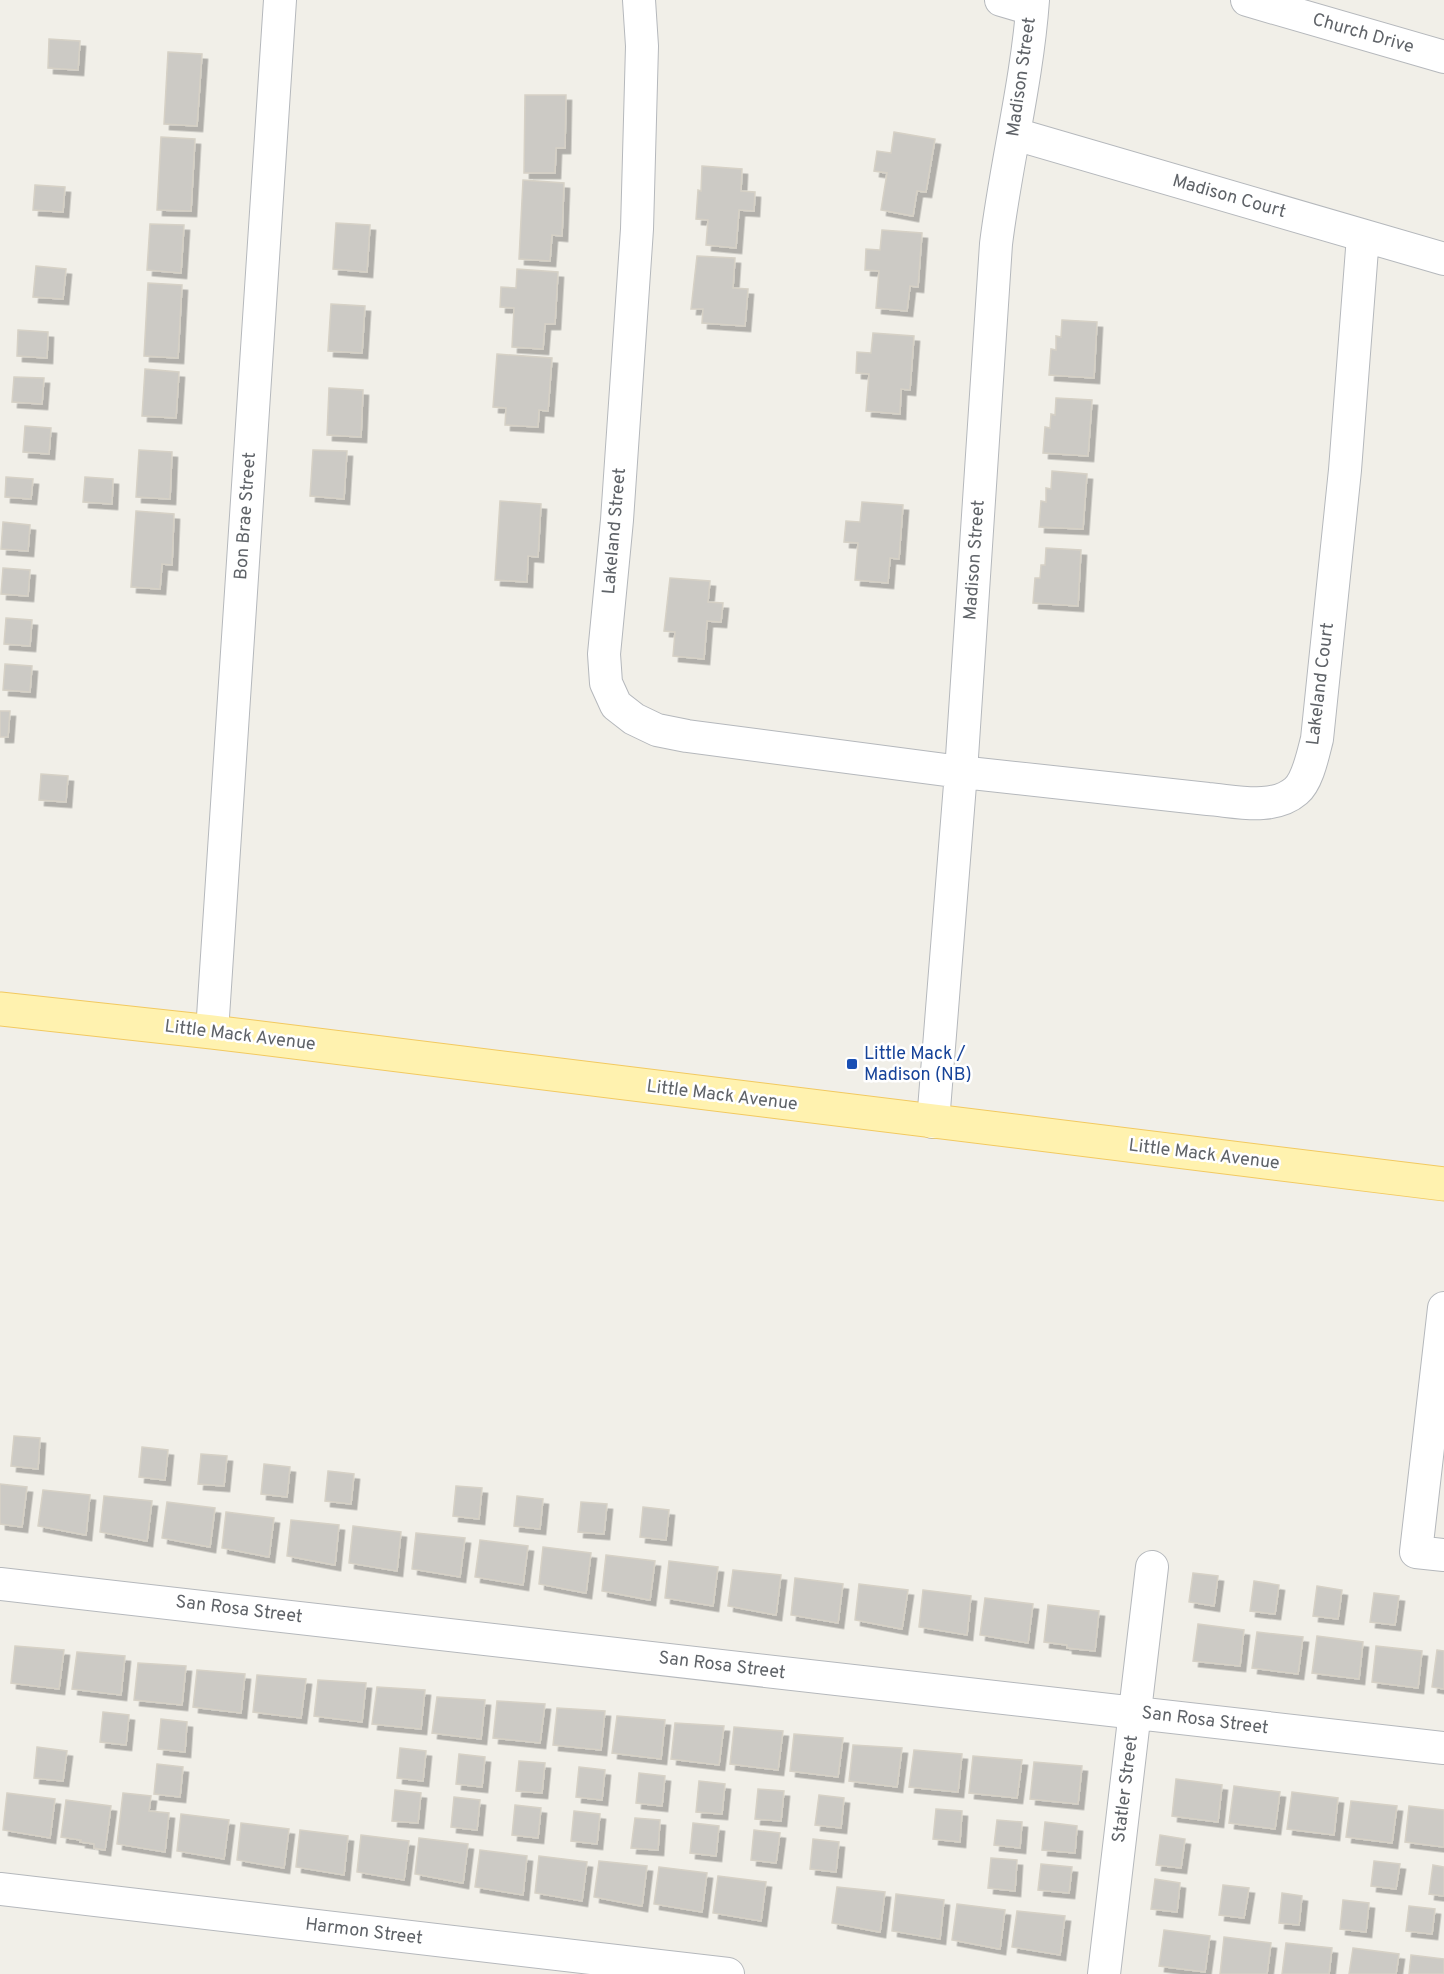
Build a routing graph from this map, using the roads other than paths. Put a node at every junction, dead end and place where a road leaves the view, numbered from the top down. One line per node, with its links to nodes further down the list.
1 (280, 0): 12 (street, Bon Brae Street)
2 (639, 0): 10 (street, Lakeland Street)
3 (1001, 0): 5 (street)
4 (1247, 0): 6 (street, Church Drive)
5 (1032, 5): 7 (street, Madison Street)
6 (1444, 57)
7 (1015, 134): 8 (street, Madison Court); 10 (street, Madison Street)
8 (1363, 236): 9 (street, Madison Court); 10 (street, Lakeland Court)
9 (1444, 259)
10 (961, 772): 13 (street, Madison Street)
11 (0, 1009): 12 (main road, Little Mack Avenue)
12 (212, 1032): 13 (main road, Little Mack Avenue)
13 (933, 1122): 14 (main road, Little Mack Avenue)
14 (1444, 1184)
15 (1444, 1308): 16 (street)
16 (1438, 1414): 17 (street)
17 (1434, 1486): 18 (street)
18 (1444, 1555)
19 (1152, 1567): 21 (street, Statler Street)
20 (0, 1584): 21 (street, San Rosa Street)
21 (1135, 1713): 22 (street, San Rosa Street); 25 (street, Statler Street)
22 (1444, 1748)
23 (0, 1889): 24 (street, Harmon Street)
24 (728, 1974)
25 (1104, 1974)

